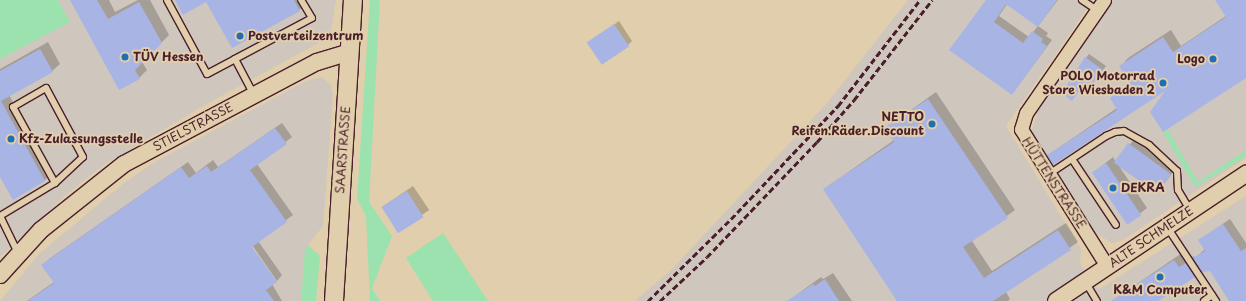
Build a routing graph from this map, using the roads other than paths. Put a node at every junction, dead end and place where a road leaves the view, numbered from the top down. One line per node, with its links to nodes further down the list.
1 (167, 0): 7 (lane)
2 (301, 0): 7 (lane)
3 (353, 0): 6 (main road, SAARSTRASSE)
4 (1082, 0): 5 (lane)
5 (1100, 5): 10 (street, HÜTTENSTRASSE)
6 (349, 52): 8 (street, STIELSTRASSE); 22 (main road, SAARSTRASSE)
7 (235, 59): 8 (lane)
8 (254, 95): 17 (street, STIELSTRASSE)
9 (1072, 159): 10 (lane); 13 (lane); 15 (lane)
10 (1049, 174): 18 (street, HÜTTENSTRASSE)
11 (1246, 174): 13 (street, ALTE SCHMELZE)
12 (55, 182): 12 (lane); 14 (lane)
13 (1190, 210): 16 (street, ALTE SCHMELZE)
14 (0, 216): 17 (lane)
15 (1116, 225)
16 (1168, 227): 18 (street, ALTE SCHMELZE); 21 (lane)
17 (18, 253): 19 (street, STIELSTRASSE)
18 (1107, 266): 20 (street, ALTE SCHMELZE)
19 (0, 275)
20 (1085, 281): 23 (street, ALTE SCHMELZE); 24 (lane)
21 (1214, 298): 25 (lane)
22 (334, 301)
23 (1056, 301)
24 (1097, 301)
25 (1204, 301)

